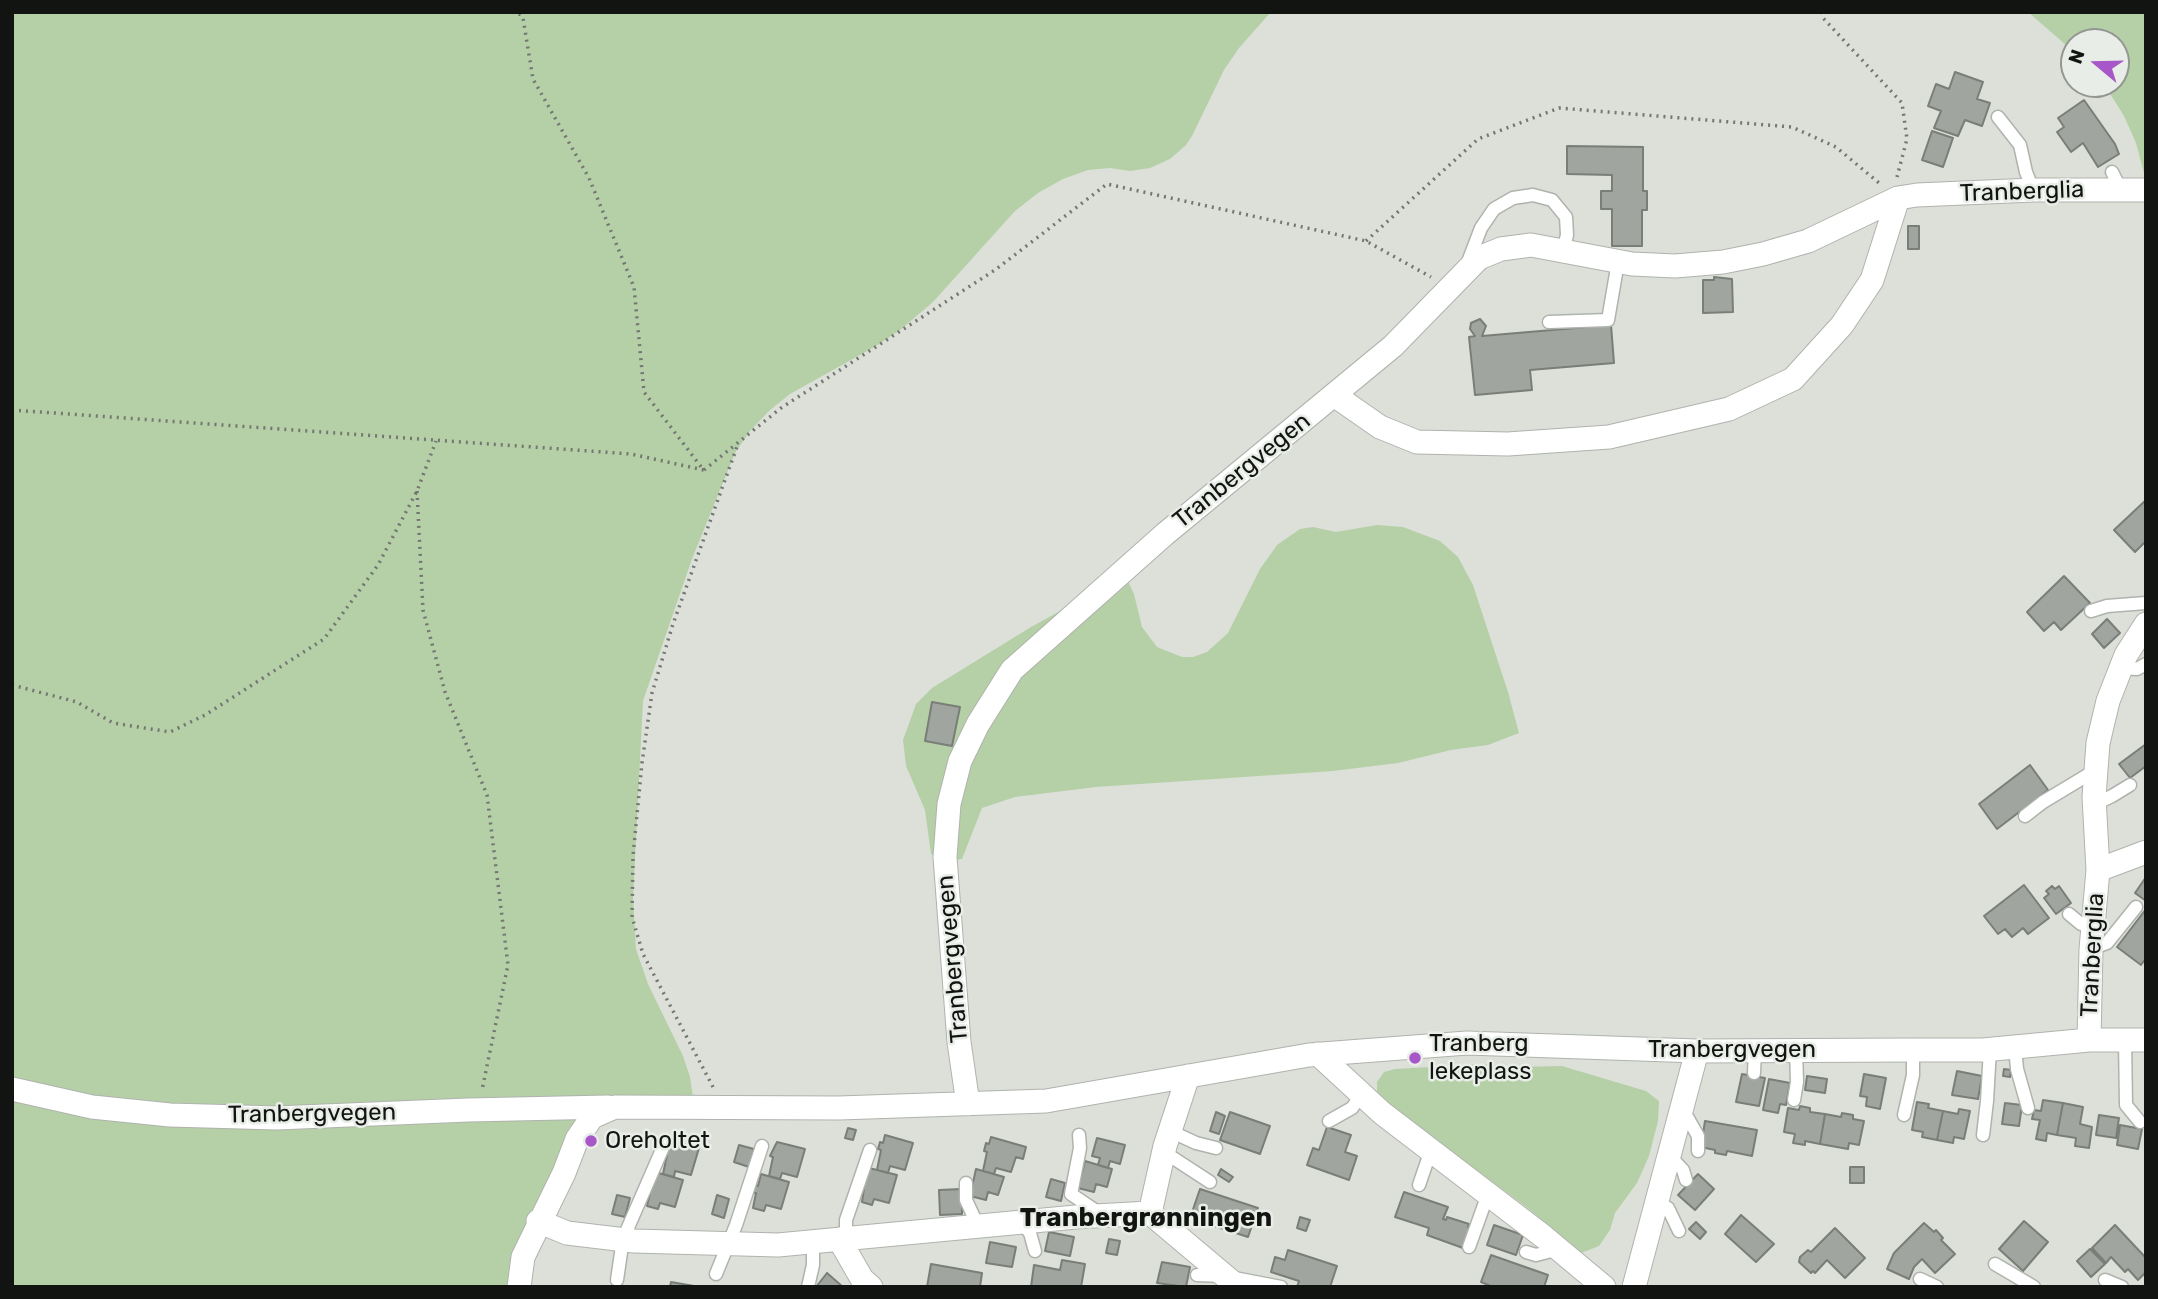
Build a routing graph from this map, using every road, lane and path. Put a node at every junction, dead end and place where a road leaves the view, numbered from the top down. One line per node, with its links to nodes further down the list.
1 (512, 12): 3 (path)
2 (1822, 12): 7 (path)
3 (522, 14): 17 (path)
4 (1998, 117): 5 (lane)
5 (2033, 190): 6 (street, Tranberglia); 7 (street, Tranberglia)
6 (2146, 190)
7 (1895, 196): 8 (path); 10 (street, Tranbergvegen); 13 (street)
8 (1366, 241): 11 (path); 16 (path)
9 (1563, 251): 10 (street, Tranbergvegen); 11 (street, Tranbergvegen); 11 (lane)
10 (1618, 262): 12 (lane)
11 (1457, 282): 13 (street, Tranbergvegen)
12 (1549, 322)
13 (1334, 395): 46 (street, Tranbergvegen)
14 (12, 410): 15 (path)
15 (436, 440): 17 (path); 18 (path)
16 (739, 442): 17 (path); 48 (path)
17 (704, 470)
18 (417, 491): 24 (path); 51 (path)
19 (2146, 603): 20 (lane)
20 (2091, 611)
21 (2146, 624): 23 (street, Tranberglia)
22 (2146, 664): 23 (lane)
23 (2121, 668): 25 (street, Tranberglia)
24 (12, 685)
25 (2096, 770): 27 (street, Tranberglia); 28 (lane)
26 (2130, 785): 27 (lane)
27 (2095, 804): 30 (street, Tranberglia)
28 (2025, 816)
29 (2146, 852): 30 (street, Tranberglia)
30 (2098, 870): 33 (street, Tranberglia)
31 (2136, 907): 33 (lane)
32 (2068, 914): 33 (lane)
33 (2092, 938): 34 (street, Tranberglia)
34 (2089, 1040): 35 (street, Tranbergvegen); 36 (street, Tranbergvegen)
35 (2136, 1040): 54 (lane)
36 (2015, 1047): 37 (street, Tranbergvegen); 50 (lane)
37 (1990, 1049): 39 (street, Tranbergvegen); 56 (lane)
38 (1797, 1050): 39 (street, Tranbergvegen); 40 (street, Tranbergvegen); 45 (lane)
39 (1913, 1050): 52 (lane)
40 (1697, 1051): 41 (street, Tranbergvegen); 49 (street)
41 (1318, 1054): 42 (street, Tranbergvegen); 44 (street)
42 (1188, 1076): 46 (street, Tranbergvegen); 57 (street)
43 (12, 1089): 51 (street, Tranbergvegen)
44 (1362, 1094): 53 (lane); 62 (street)
45 (1794, 1100)
46 (968, 1104): 48 (street, Tranbergvegen)
47 (615, 1107): 48 (street, Tranbergvegen); 51 (street, Tranbergvegen); 73 (street, Tranbergvegen)
48 (723, 1108)
49 (1682, 1108): 63 (lane); 64 (street)
50 (2028, 1108)
51 (478, 1110)
52 (1904, 1115)
53 (1329, 1121)
54 (2140, 1122)
55 (1079, 1135): 72 (lane)
56 (1983, 1135)
57 (1167, 1142): 60 (lane); 66 (lane); 71 (street)
58 (664, 1145): 77 (lane)
59 (762, 1146): 80 (lane)
60 (1216, 1148)
61 (870, 1150): 78 (lane)
62 (1431, 1150): 68 (lane); 69 (street)
63 (1698, 1151)
64 (1669, 1155): 65 (lane); 70 (street)
65 (1686, 1180)
66 (1210, 1182)
67 (966, 1183): 75 (lane)
68 (1419, 1185)
69 (1488, 1194): 81 (lane); 82 (street)
70 (1657, 1201): 76 (lane); 97 (street)
71 (1150, 1213): 72 (street); 91 (street)
72 (1102, 1216): 74 (street)
73 (538, 1222): 77 (street); 92 (street)
74 (1021, 1222): 75 (street); 83 (lane)
75 (978, 1226): 78 (street)
76 (1679, 1231)
77 (624, 1239): 80 (street); 89 (lane)
78 (842, 1239): 79 (street); 94 (street)
79 (813, 1242): 80 (street); 93 (lane)
80 (729, 1244): 86 (lane)
81 (1469, 1247)
82 (1559, 1249): 84 (lane); 96 (street)
83 (1035, 1251)
84 (1526, 1252)
85 (1995, 1264): 99 (lane)
86 (716, 1274)
87 (1197, 1275): 91 (lane)
88 (1920, 1279): 98 (lane)
89 (617, 1280)
90 (2105, 1280): 100 (lane)
91 (1231, 1281): 95 (lane)
92 (519, 1287)
93 (808, 1287)
94 (871, 1287)
95 (1281, 1287)
96 (1604, 1287)
97 (1634, 1287)
98 (1937, 1287)
99 (2034, 1287)
100 (2122, 1287)

